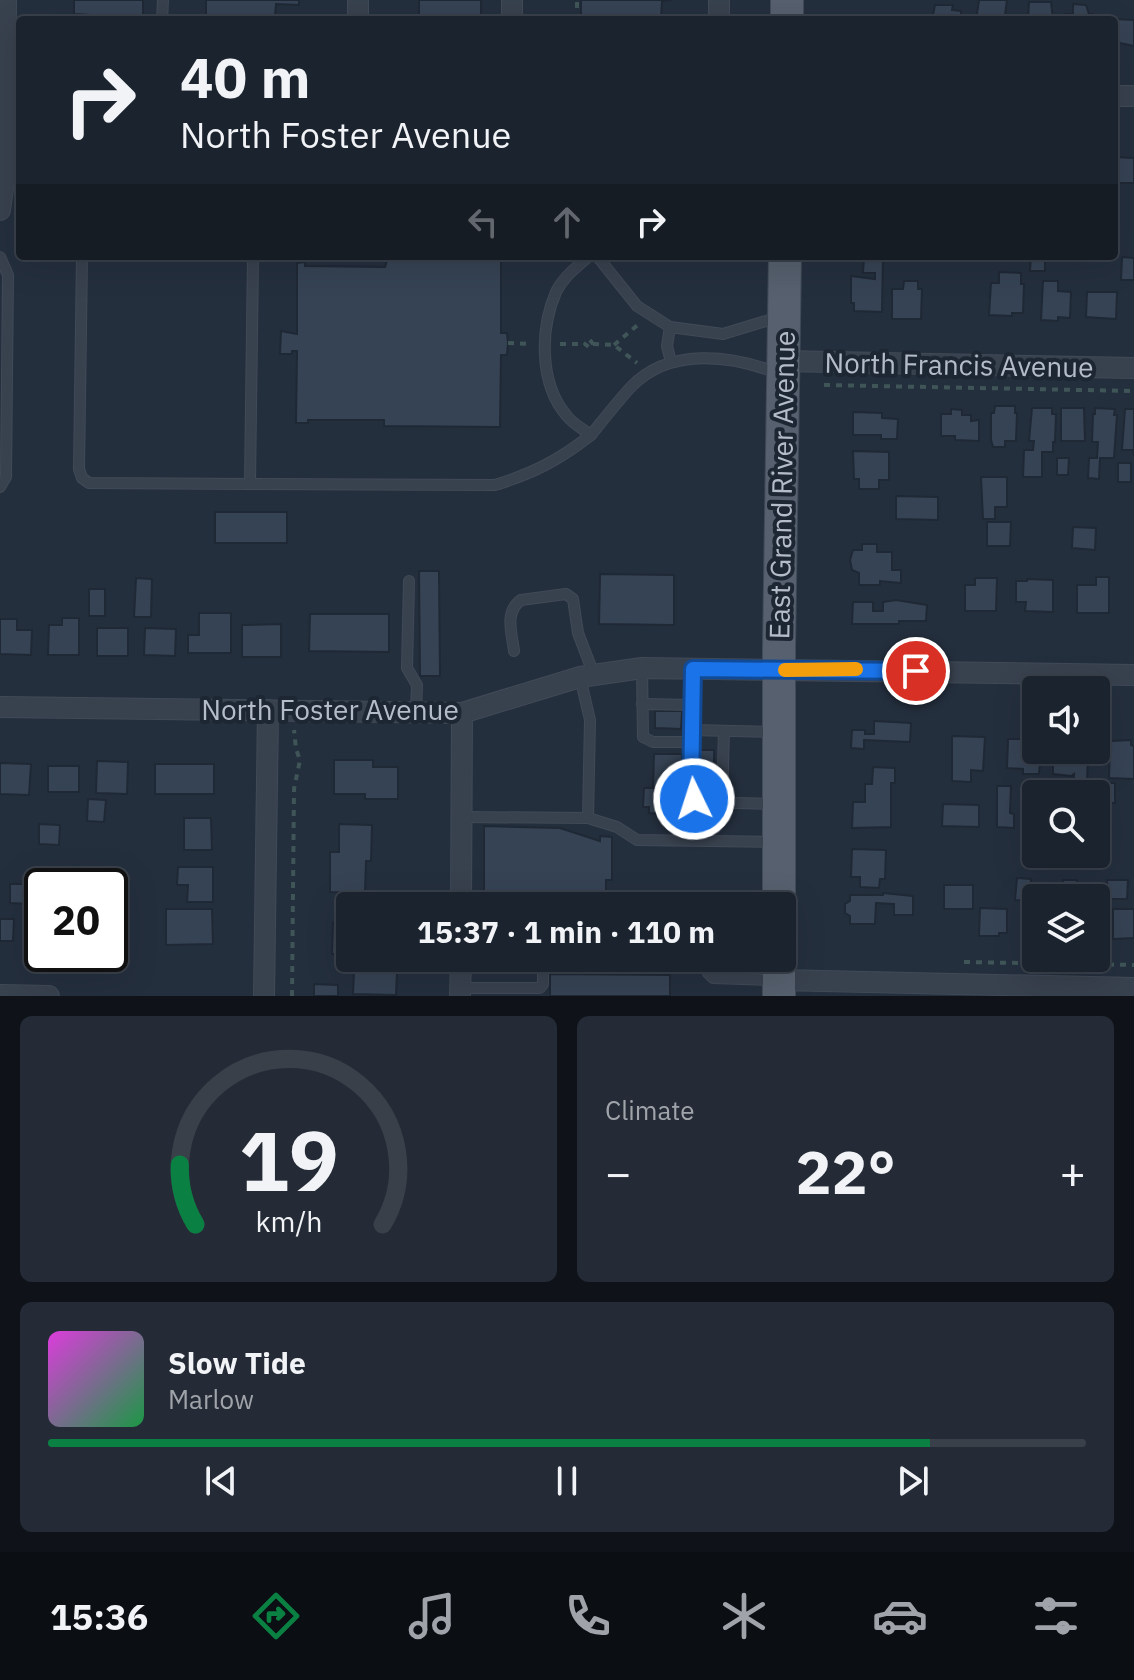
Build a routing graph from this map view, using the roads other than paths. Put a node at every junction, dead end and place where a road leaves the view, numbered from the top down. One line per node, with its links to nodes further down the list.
1 (6, 0): 2 (street)
2 (9, 73): 3 (street)
3 (13, 175): 4 (street)
4 (0, 210)
5 (0, 257): 18 (lane)
6 (82, 260): 17 (lane)
7 (253, 260): 17 (lane)
8 (584, 260): 16 (lane)
9 (600, 260): 12 (lane)
10 (785, 260): 11 (main road, East Grand River Avenue)
11 (784, 315): 12 (lane); 14 (main road, East Grand River Avenue)
12 (670, 327): 13 (lane)
13 (671, 362): 14 (lane); 16 (lane)
14 (784, 368): 15 (street, North Francis Avenue); 23 (main road, East Grand River Avenue)
15 (1134, 368)
16 (591, 435): 17 (lane)
17 (250, 484)
18 (0, 487)
19 (409, 581): 30 (lane)
20 (514, 651): 25 (lane)
21 (642, 668): 22 (street, North Foster Avenue); 25 (street, North Foster Avenue); 26 (lane)
22 (693, 669): 23 (street, North Foster Avenue); 27 (lane)
23 (779, 670): 24 (street, North Foster Avenue); 34 (main road, East Grand River Avenue)
24 (1134, 675)
25 (587, 676): 31 (street, North Foster Avenue); 39 (lane)
26 (642, 704): 27 (lane); 35 (lane)
27 (693, 705): 32 (lane)
28 (0, 707): 29 (street, North Foster Avenue)
29 (268, 710): 30 (street, North Foster Avenue); 51 (street)
30 (416, 712): 31 (street, North Foster Avenue)
31 (462, 713): 38 (street)
32 (692, 730): 33 (lane); 35 (lane)
33 (724, 731): 34 (lane); 36 (lane)
34 (779, 732): 37 (main road, East Grand River Avenue)
35 (692, 742): 36 (lane)
36 (722, 803): 37 (lane)
37 (780, 805): 40 (main road, East Grand River Avenue)
38 (461, 817): 39 (lane); 41 (street)
39 (588, 818): 40 (lane)
40 (780, 843): 42 (main road, East Grand River Avenue)
41 (461, 892)
42 (779, 892)
43 (461, 972): 48 (street)
44 (543, 972): 48 (lane)
45 (708, 972): 46 (lane)
46 (779, 978): 47 (street)
47 (1134, 988)
48 (460, 992)
49 (0, 995): 50 (street)
50 (49, 996)
51 (264, 996)

